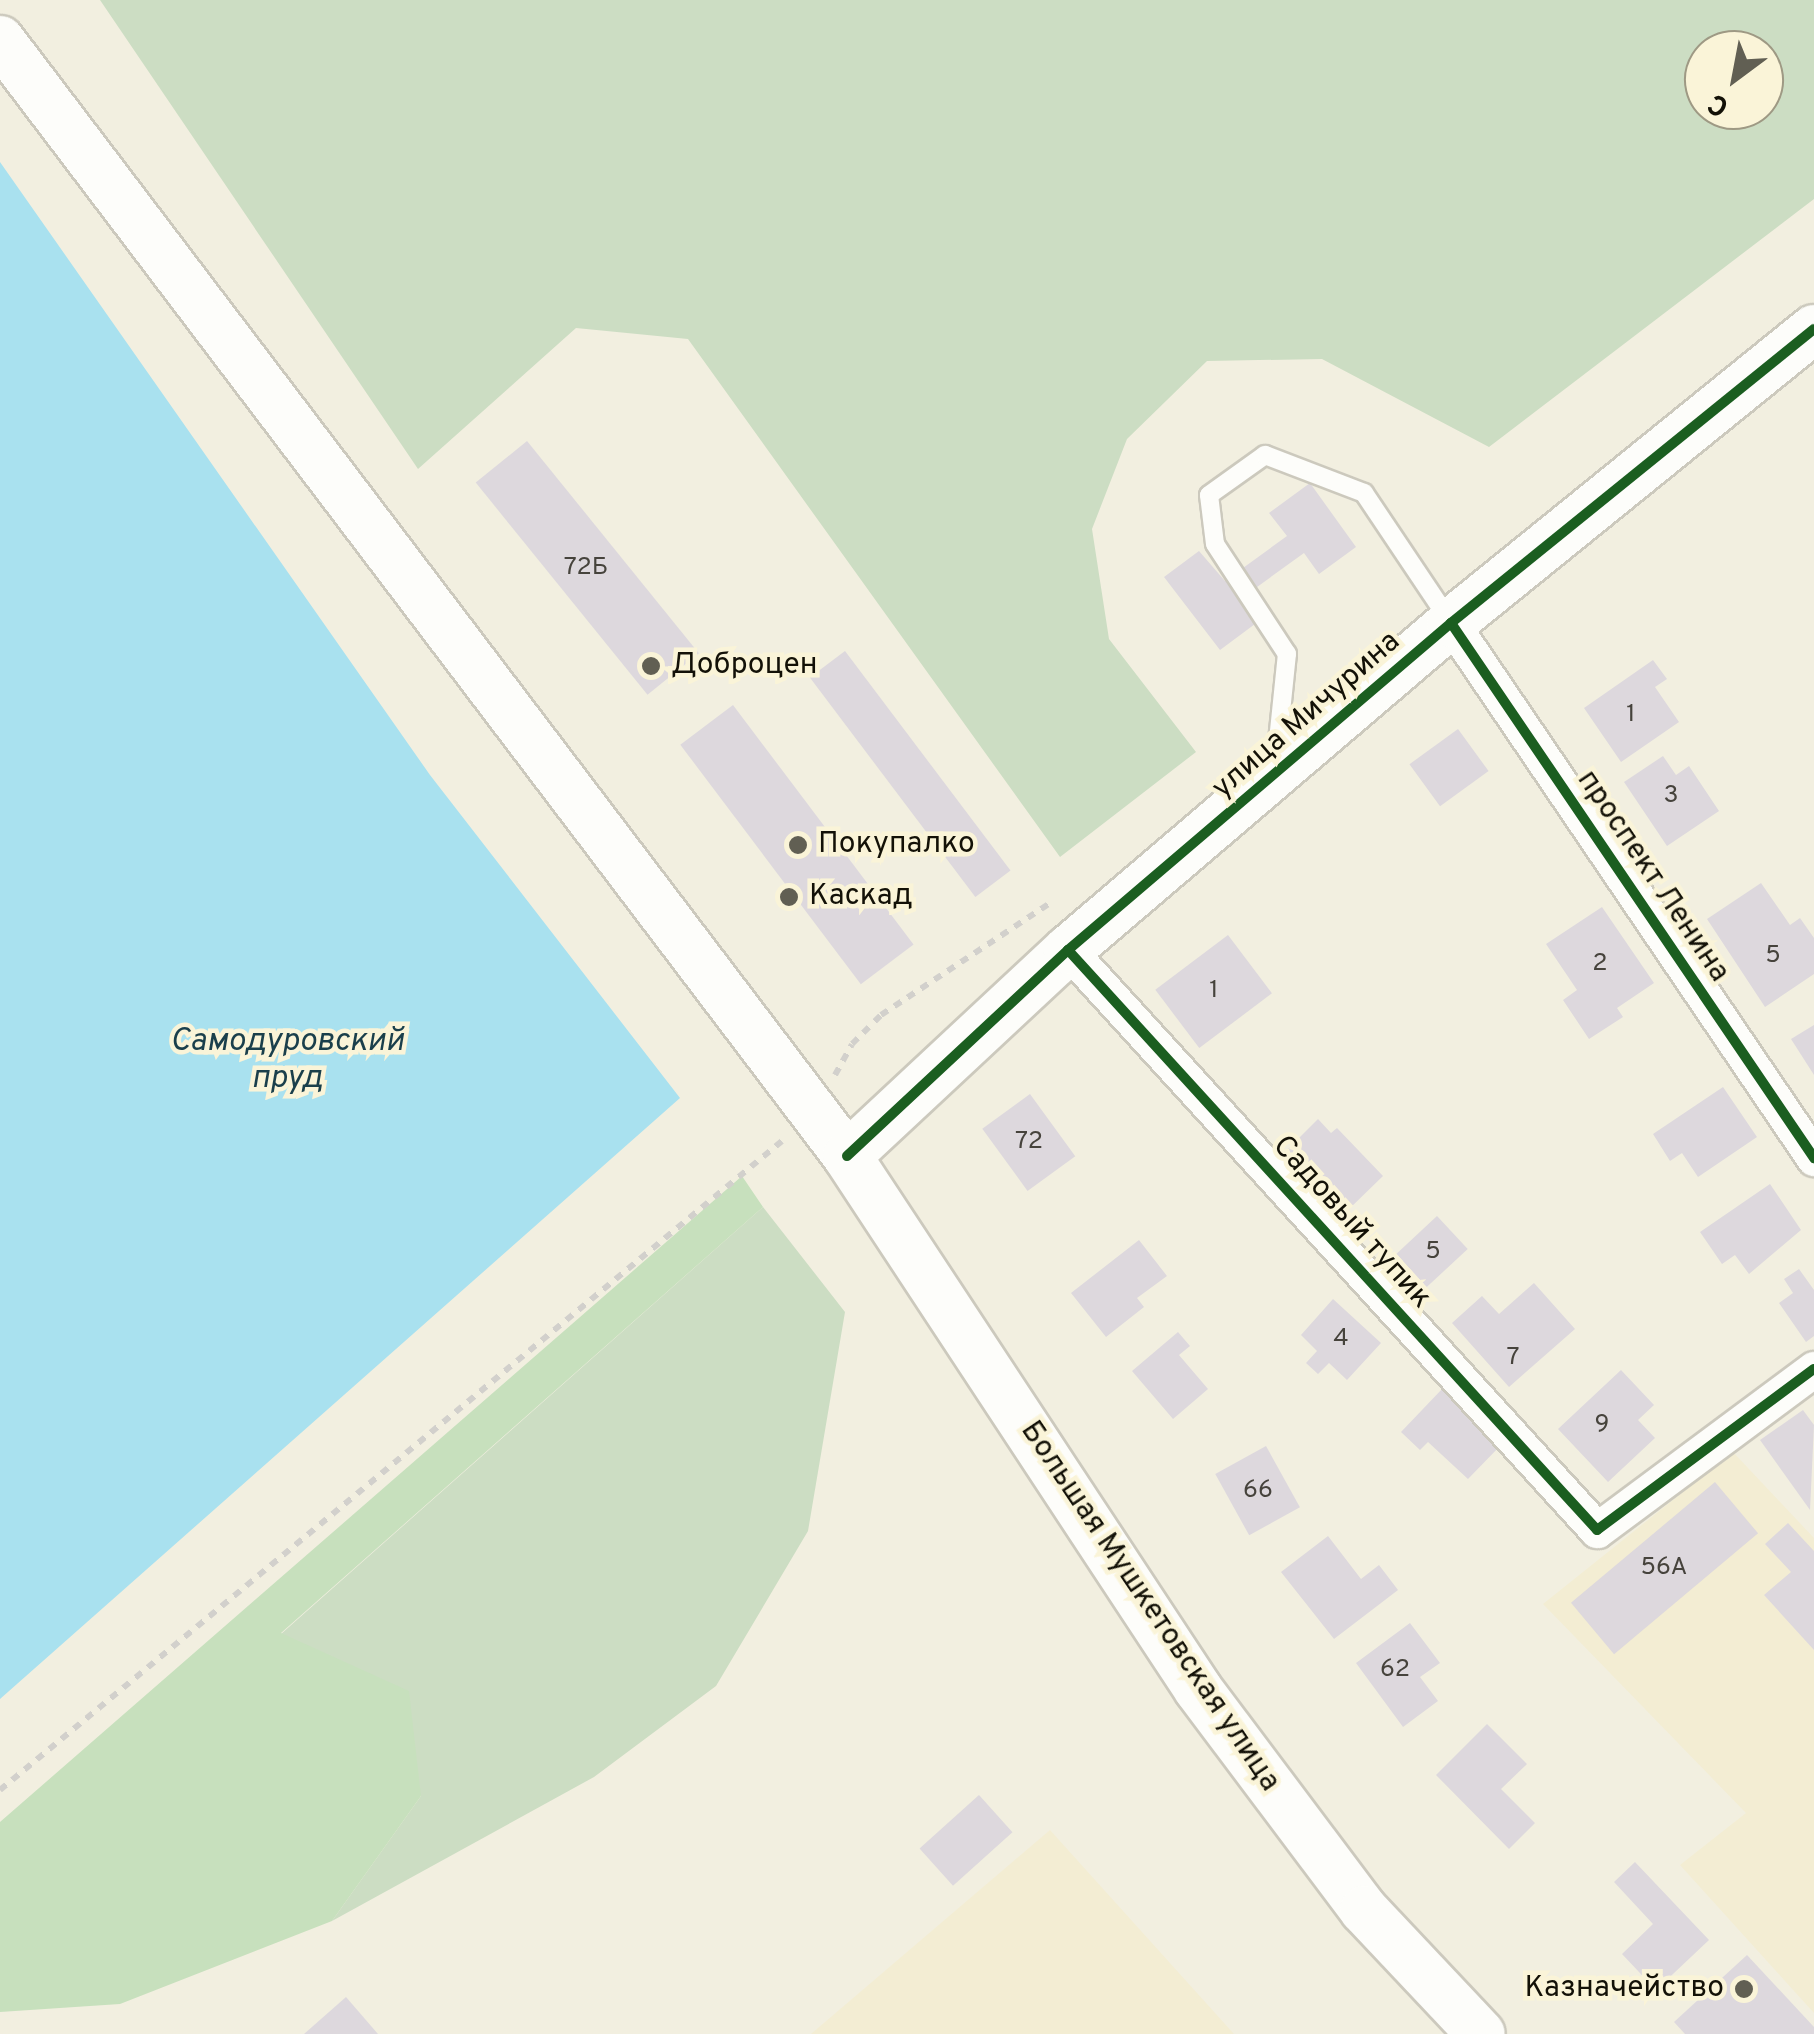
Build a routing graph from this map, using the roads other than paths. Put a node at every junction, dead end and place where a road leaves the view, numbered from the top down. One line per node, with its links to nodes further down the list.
1 (0, 40): 6 (main road, Большая Мушкетовская улица)
2 (1814, 329): 3 (main road, улица Мичурина)
3 (1451, 623): 4 (main road, улица Мичурина); 4 (lane); 7 (street, проспект Ленина)
4 (1274, 779): 5 (main road, улица Мичурина)
5 (1068, 950): 6 (main road, улица Мичурина); 8 (street, Садовый тупик)
6 (847, 1156): 9 (main road, Большая Мушкетовская улица)
7 (1814, 1158)
8 (1814, 1369)
9 (1481, 2034)

